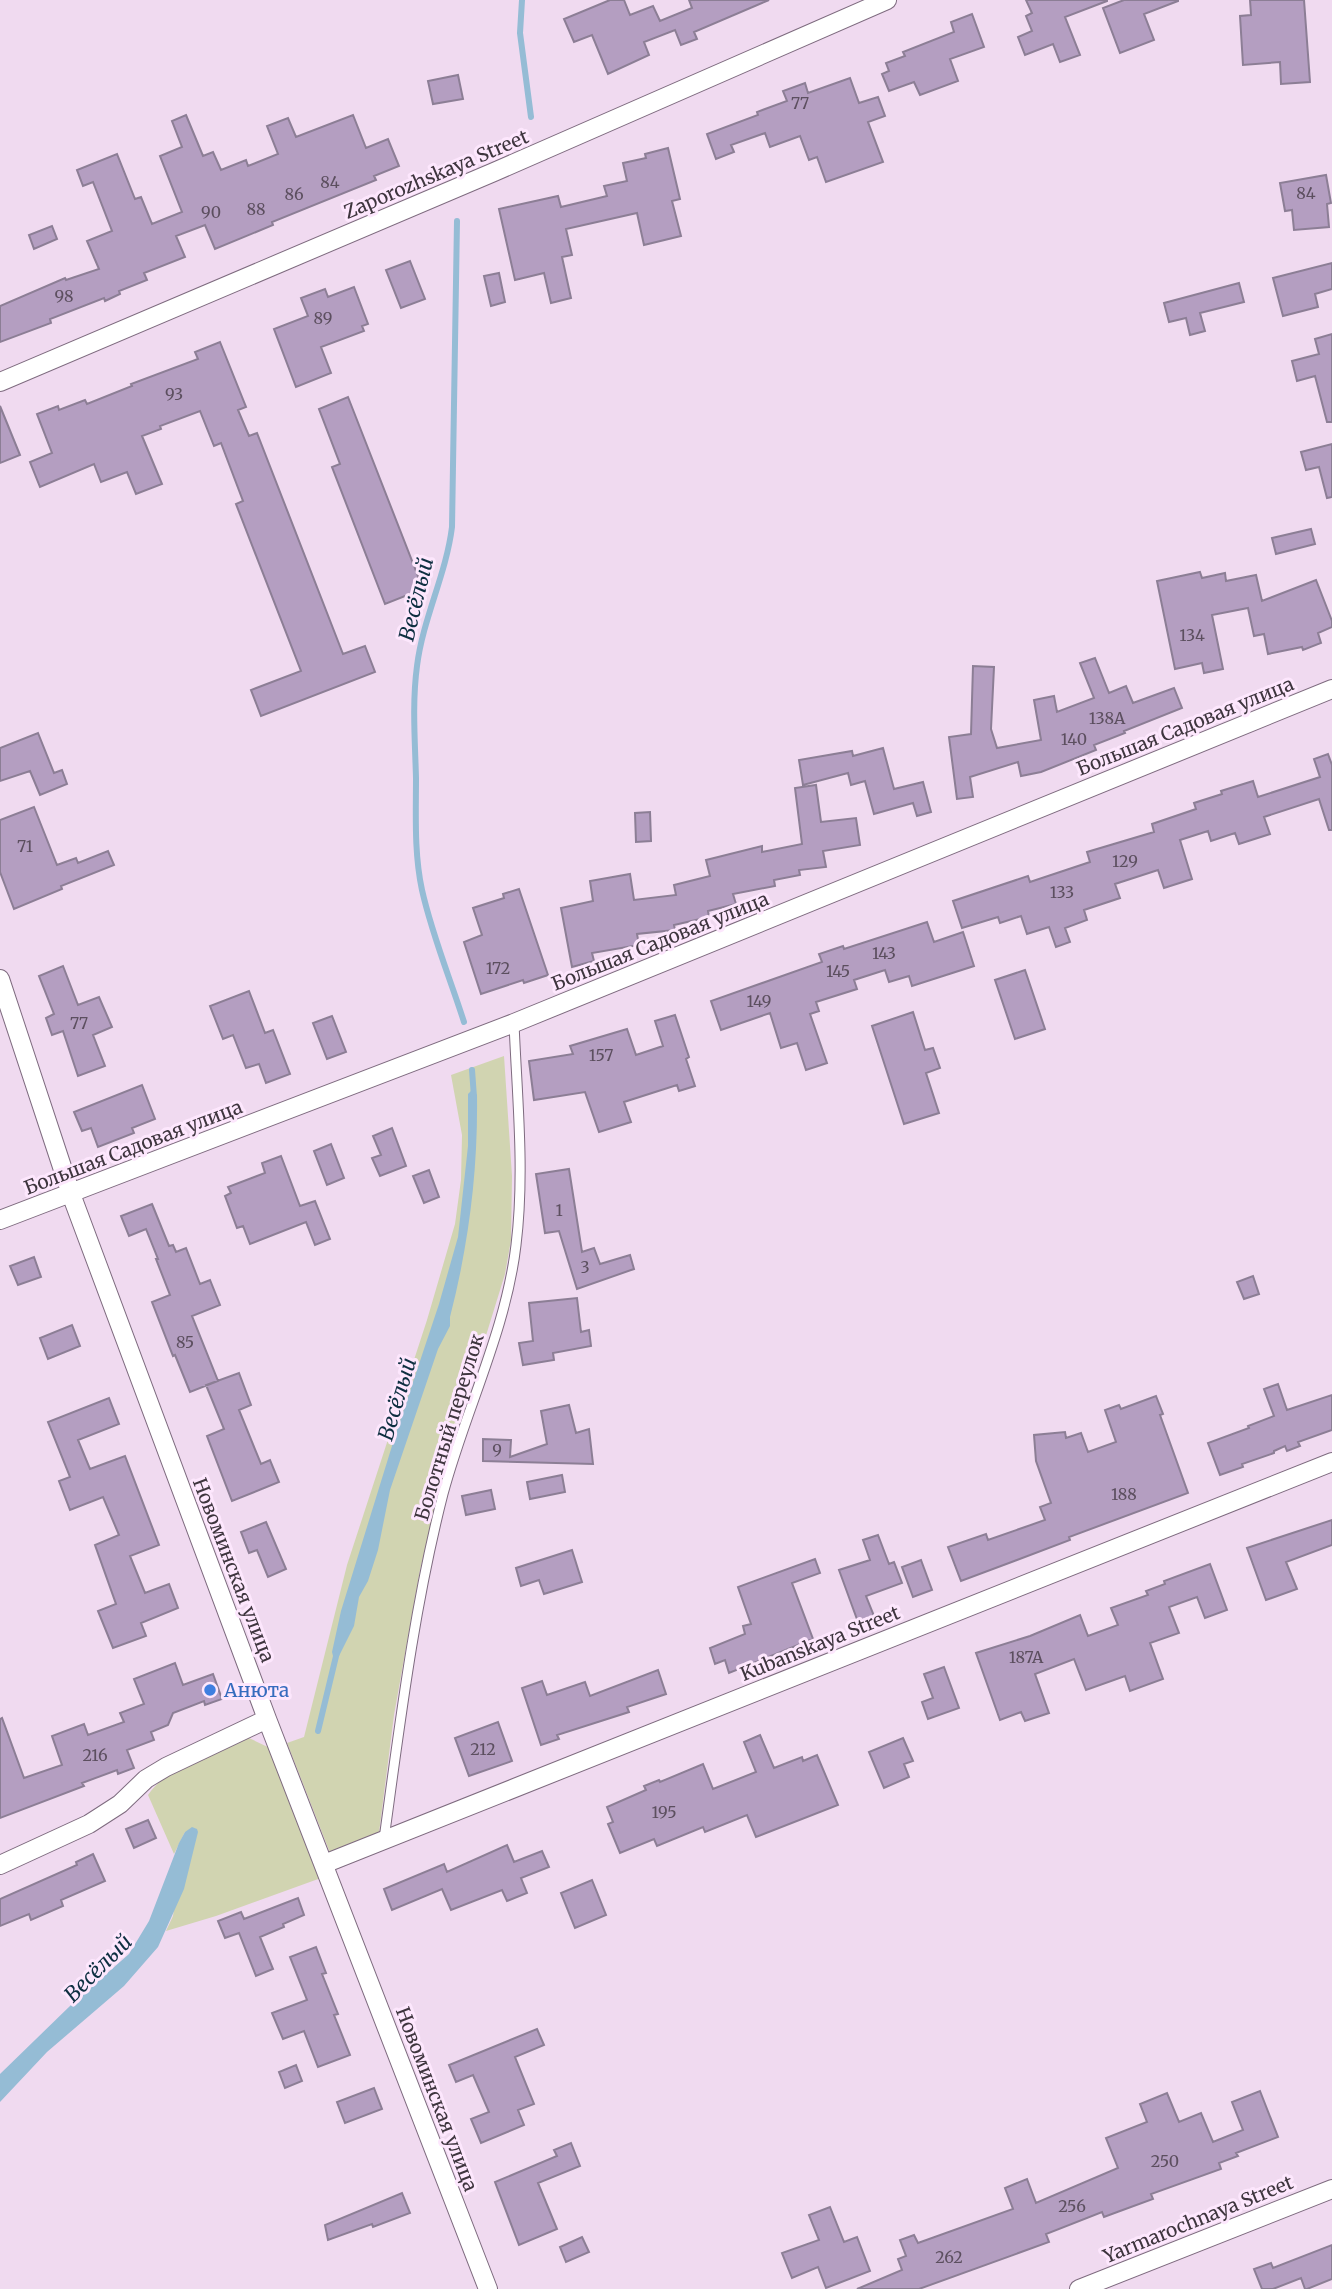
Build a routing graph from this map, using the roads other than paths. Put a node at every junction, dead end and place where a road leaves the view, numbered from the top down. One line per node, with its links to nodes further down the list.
1 (887, 0): 2 (street, Zaporozhskaya Street)
2 (0, 383)
3 (1332, 689): 5 (street, Большая Садовая улица)
4 (0, 979): 6 (street, Новоминская улица)
5 (514, 1023): 6 (street, Большая Садовая улица); 10 (lane, Болотный переулок)
6 (71, 1194): 7 (street, Большая Садовая улица); 9 (street, Новоминская улица)
7 (0, 1220)
8 (1332, 1462): 10 (street, Kubanskaya Street)
9 (267, 1719): 11 (street, Новоминская улица); 12 (street)
10 (384, 1839): 11 (street, Kubanskaya Street)
11 (324, 1864): 14 (street, Новоминская улица)
12 (0, 1865)
13 (1332, 2189): 15 (street, Yarmarochnaya Street)
14 (488, 2289)
15 (1080, 2289)

